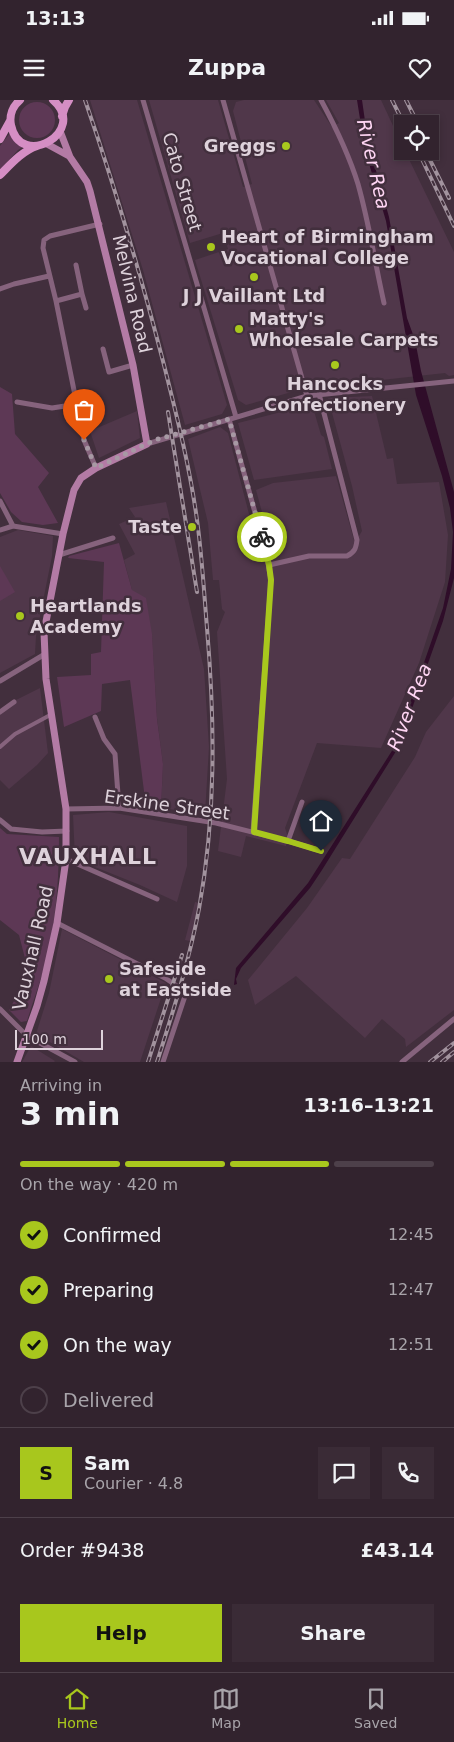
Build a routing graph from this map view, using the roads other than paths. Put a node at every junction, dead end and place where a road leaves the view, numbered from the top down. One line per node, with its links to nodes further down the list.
1 (13, 100): 8 (main road)
2 (20, 100): 8 (main road)
3 (53, 100): 9 (main road)
4 (69, 100): 9 (main road)
5 (143, 100): 32 (street, Cato Street)
6 (223, 100): 29 (street)
7 (321, 100): 23 (street)
8 (13, 109): 10 (main road)
9 (62, 116): 11 (main road)
10 (10, 122): 12 (main road); 14 (main road)
11 (60, 131): 13 (main road); 15 (main road, Melvina Road)
12 (0, 139)
13 (47, 144): 14 (main road); 15 (main road, Melvina Road)
14 (39, 146): 16 (main road)
15 (70, 157): 17 (main road, Melvina Road)
16 (0, 175)
17 (100, 224): 19 (street); 26 (main road, Melvina Road)
18 (76, 265): 21 (street)
19 (49, 276): 20 (street); 22 (street)
20 (0, 289)
21 (82, 294): 22 (street); 24 (street)
22 (56, 301): 31 (street)
23 (384, 303)
24 (86, 308)
25 (103, 349): 26 (street)
26 (133, 365): 34 (main road, Melvina Road)
27 (454, 381): 28 (street)
28 (319, 394): 29 (street); 42 (street)
29 (307, 396): 32 (street)
30 (17, 402): 31 (street)
31 (78, 404): 35 (street)
32 (236, 417): 33 (street)
33 (229, 419): 34 (street); 42 (street)
34 (148, 444): 35 (main road, Vauxhall Road)
35 (96, 468): 39 (main road, Vauxhall Road)
36 (0, 501): 37 (street)
37 (13, 526): 38 (street); 39 (street)
38 (0, 530)
39 (63, 534): 41 (main road, Vauxhall Road)
40 (113, 538): 41 (street)
41 (59, 555): 43 (main road, Vauxhall Road)
42 (269, 565): 55 (street)
43 (45, 654): 44 (street); 47 (main road, Vauxhall Road)
44 (0, 681)
45 (14, 702): 46 (street)
46 (0, 712)
47 (52, 714): 49 (street); 52 (main road, Vauxhall Road)
48 (95, 717): 51 (street)
49 (0, 748)
50 (302, 802): 56 (street)
51 (118, 808): 52 (street, Erskine Street); 55 (street, Erskine Street)
52 (66, 809): 54 (main road, Vauxhall Road)
53 (0, 820): 54 (street)
54 (67, 831): 58 (main road, Vauxhall Road)
55 (254, 832): 56 (street, Erskine Street)
56 (288, 841): 57 (street, Erskine Street)
57 (321, 851)
58 (66, 860): 59 (street); 60 (main road, Vauxhall Road)
59 (157, 898)
60 (57, 923): 63 (main road, Vauxhall Road); 66 (street)
61 (0, 1008): 63 (street)
62 (454, 1019): 67 (street)
63 (27, 1036): 64 (main road, Vauxhall Road); 65 (street)
64 (17, 1062)
65 (75, 1062)
66 (163, 1062)
67 (402, 1062)

